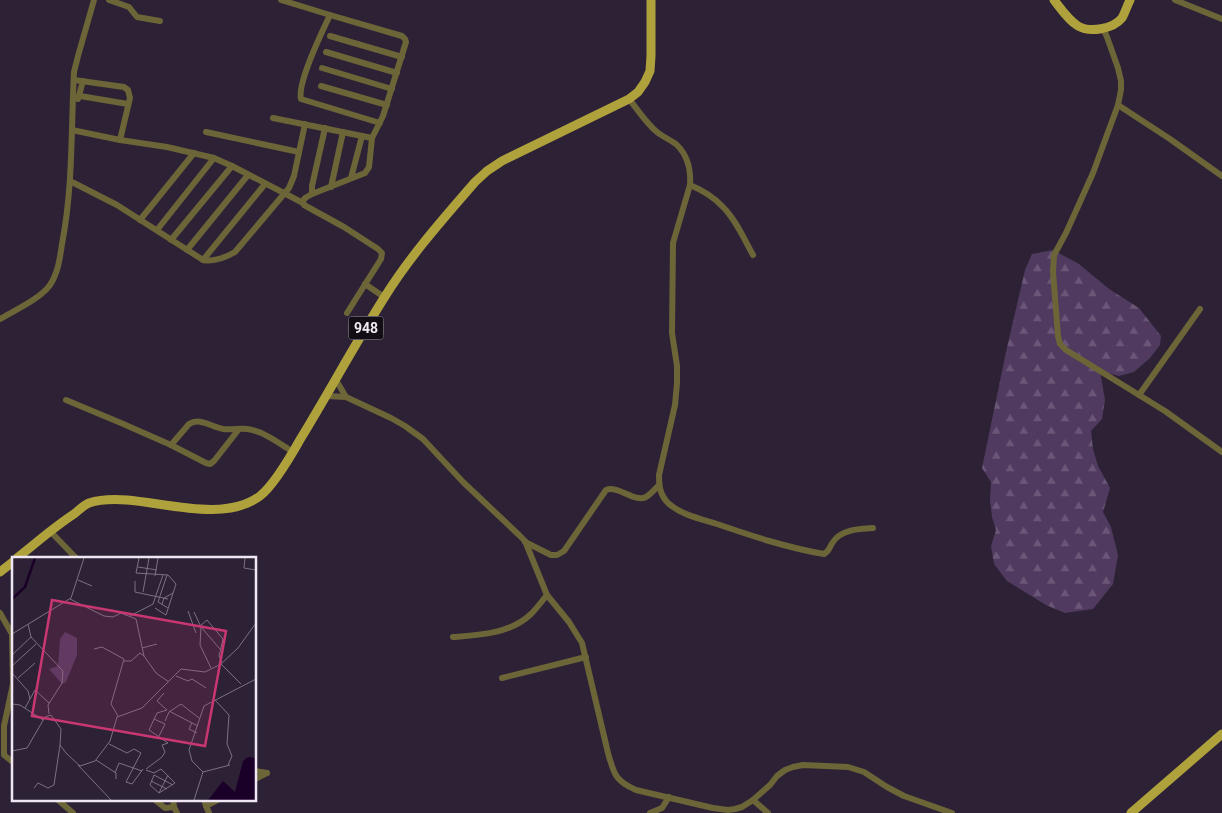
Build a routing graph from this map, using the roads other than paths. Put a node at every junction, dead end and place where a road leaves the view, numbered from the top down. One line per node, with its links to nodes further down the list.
1 (94, 0): 17 (street)
2 (109, 0): 10 (street)
3 (281, 0): 8 (street)
4 (651, 0): 22 (main road, 948)
5 (1054, 0): 11 (main road)
6 (1130, 0): 11 (main road)
7 (1175, 0): 9 (street)
8 (330, 16): 14 (street); 29 (street)
9 (1222, 19)
10 (160, 21)
11 (1103, 28): 26 (street)
12 (330, 36): 14 (street)
13 (326, 52): 16 (street)
14 (402, 57): 16 (street)
15 (322, 68): 20 (street)
16 (397, 73): 20 (street)
17 (74, 80): 18 (street); 23 (street)
18 (83, 81): 21 (street); 24 (street)
19 (321, 86): 25 (street)
20 (392, 90): 25 (street)
21 (80, 96): 23 (street); 24 (street)
22 (629, 99): 46 (street); 58 (main road, 948)
23 (73, 104): 31 (street)
24 (128, 104): 36 (street)
25 (387, 105): 29 (street)
26 (1118, 105): 42 (street); 63 (street)
27 (273, 118): 28 (street)
28 (305, 124): 30 (street); 37 (street)
29 (380, 124): 35 (street)
30 (325, 128): 33 (street); 49 (street)
31 (72, 130): 36 (street); 44 (street)
32 (206, 132): 37 (street)
33 (343, 132): 34 (street); 47 (street)
34 (362, 136): 35 (street); 43 (street)
35 (372, 138): 43 (street)
36 (120, 140): 38 (street)
37 (299, 152): 48 (street)
38 (194, 153): 39 (street); 51 (street)
39 (214, 158): 40 (street); 52 (street)
40 (232, 166): 41 (street); 53 (street)
41 (248, 175): 45 (street); 54 (street)
42 (1222, 176)
43 (351, 178): 47 (street)
44 (70, 181): 51 (street); 61 (street)
45 (265, 184): 48 (street); 56 (street)
46 (690, 185): 55 (street); 71 (street)
47 (331, 186): 49 (street)
48 (284, 194): 50 (street); 56 (street)
49 (312, 194): 50 (street)
50 (303, 203): 57 (street)
51 (140, 220): 52 (street)
52 (157, 230): 53 (street)
53 (171, 240): 54 (street)
54 (187, 250): 56 (street)
55 (753, 255)
56 (203, 260)
57 (365, 284): 58 (street); 60 (street)
58 (384, 297): 62 (main road, 948)
59 (1200, 309): 63 (street)
60 (347, 313)
61 (0, 319)
62 (336, 380): 64 (main road, 948); 65 (street)
63 (1140, 395): 70 (street)
64 (327, 396): 65 (street); 69 (main road, 948)
65 (346, 397): 74 (street)
66 (66, 400): 68 (street)
67 (239, 429): 68 (street); 68 (street); 69 (street)
68 (171, 445)
69 (293, 452): 73 (main road, 948)
70 (1222, 452)
71 (659, 486): 72 (street); 74 (street)
72 (873, 528)
73 (50, 531): 75 (main road, 948); 76 (street)
74 (525, 542): 79 (street)
75 (18, 557)
76 (75, 557)
77 (12, 563): 78 (main road)
78 (0, 572)
79 (547, 596): 82 (street); 83 (street)
80 (0, 613): 81 (street)
81 (12, 634)
82 (453, 637)
83 (586, 657): 84 (street); 90 (street)
84 (502, 678)
85 (12, 689): 87 (street)
86 (1222, 734): 101 (main road)
87 (12, 761)
88 (256, 771): 89 (street)
89 (256, 778)
90 (669, 797): 93 (street); 98 (street)
91 (57, 800): 96 (street)
92 (155, 800): 95 (street)
93 (753, 800): 99 (street); 100 (street)
94 (205, 803): 97 (street)
95 (176, 810)
96 (73, 813)
97 (209, 813)
98 (650, 813)
99 (768, 813)
100 (952, 813)
101 (1131, 813)

